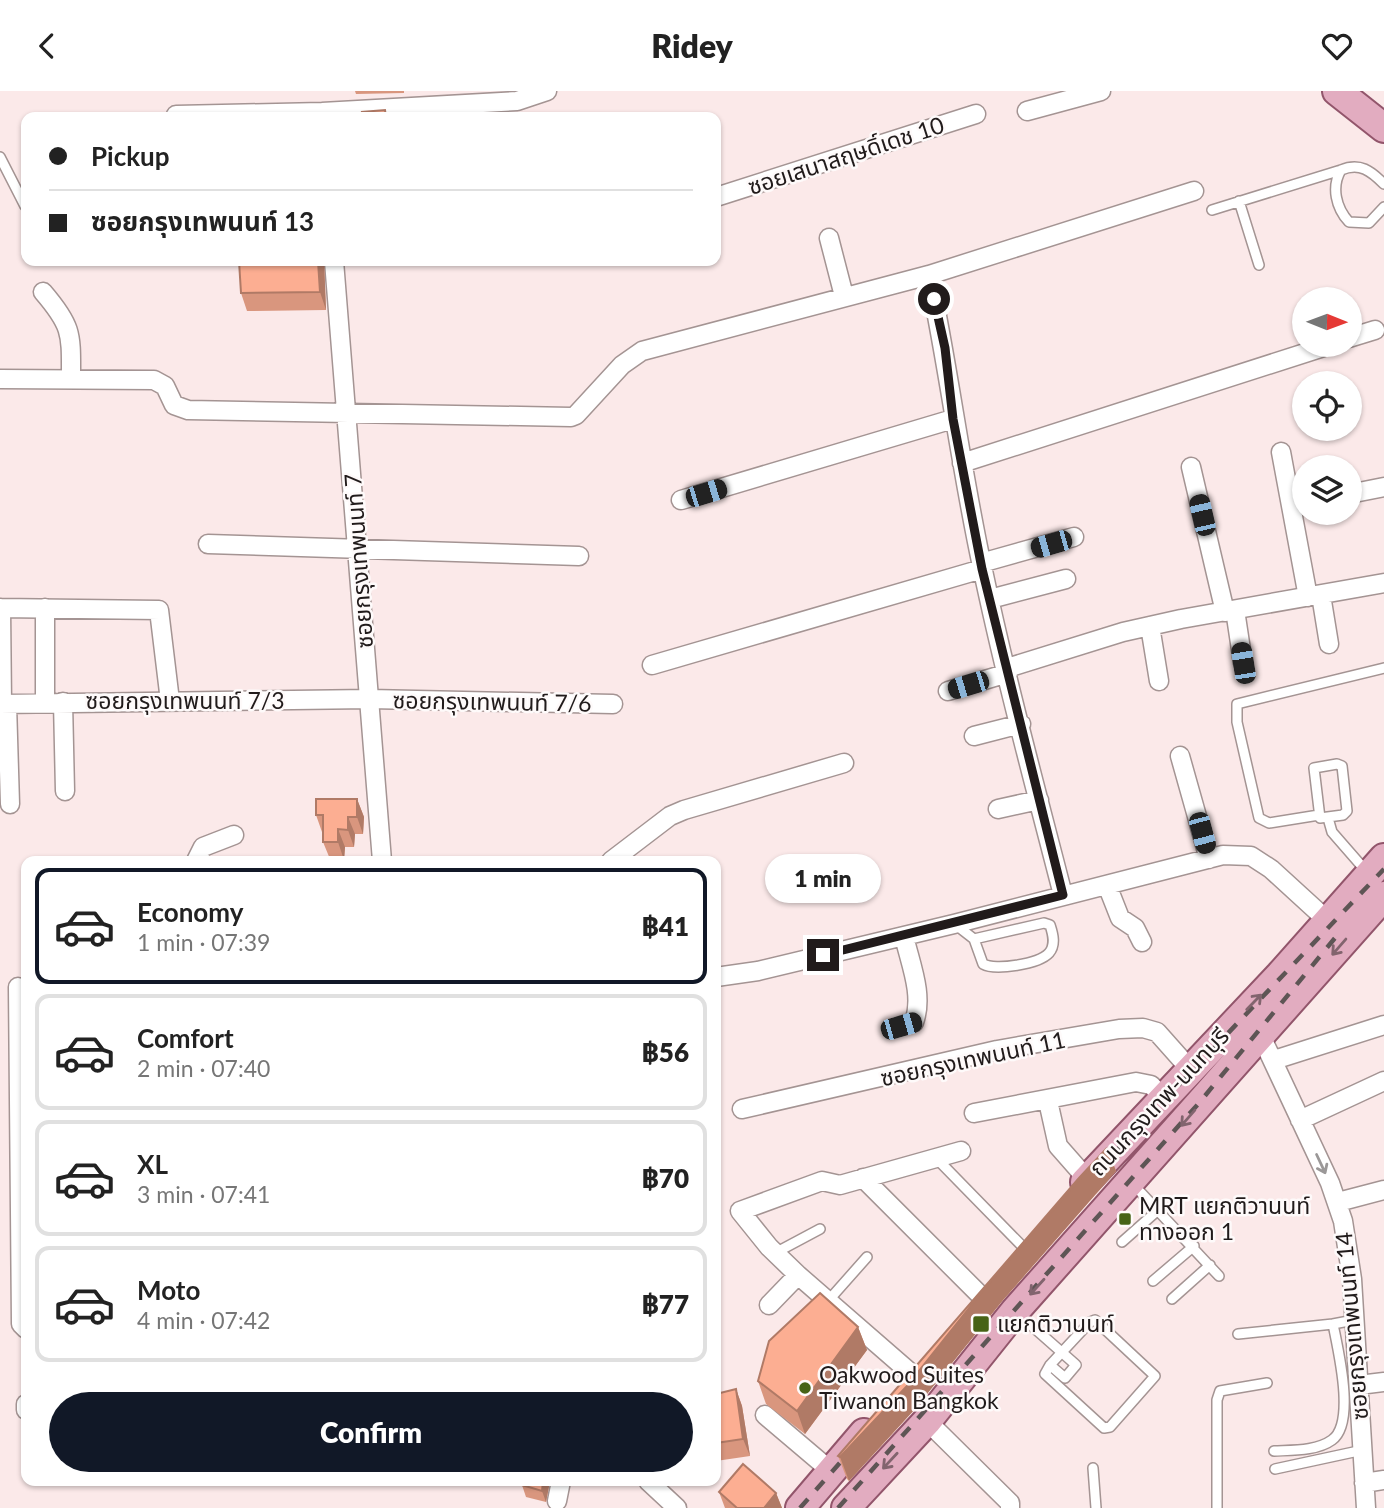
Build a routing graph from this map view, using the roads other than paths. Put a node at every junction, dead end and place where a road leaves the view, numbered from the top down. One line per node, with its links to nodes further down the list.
1 (547, 91): 5 (street)
2 (1101, 91): 6 (street)
3 (1337, 91): 9 (main road)
4 (1366, 91): 9 (main road)
5 (517, 96): 7 (street)
6 (1027, 111)
7 (353, 112)
8 (976, 114): 14 (street, ซอยเสนาสฤษดิ์เดช 10)
9 (1381, 118)
10 (0, 157): 15 (lane)
11 (1341, 170): 12 (lane); 16 (lane); 17 (lane)
12 (1384, 184)
13 (1194, 191): 22 (street)
14 (721, 195)
15 (21, 198)
16 (1239, 201): 18 (lane); 20 (lane)
17 (1384, 207)
18 (1212, 210)
19 (829, 238): 24 (street)
20 (1259, 265)
21 (334, 266): 30 (street, ซอยกรุงเทพนนท์ 7)
22 (929, 275): 24 (street); 31 (street)
23 (43, 292): 29 (street)
24 (844, 296): 30 (street)
25 (1375, 330): 26 (street)
26 (1362, 334)
27 (1293, 357): 33 (street)
28 (0, 379): 29 (street)
29 (71, 379): 30 (street)
30 (348, 412): 42 (street, ซอยกรุงเทพนนท์ 7)
31 (953, 419): 33 (street); 38 (street)
32 (1281, 451): 35 (street)
33 (962, 463): 44 (street)
34 (1191, 467): 51 (street)
35 (1292, 486)
36 (1384, 487): 37 (street)
37 (1362, 491)
38 (681, 500)
39 (1302, 525): 47 (street)
40 (1074, 537): 44 (street)
41 (208, 544): 42 (street)
42 (356, 547): 43 (street); 60 (street, ซอยกรุงเทพนนท์ 7)
43 (579, 556)
44 (982, 566): 48 (street); 55 (street)
45 (1066, 579): 48 (street)
46 (1384, 583): 47 (street)
47 (1314, 596): 51 (street); 53 (street)
48 (990, 600): 57 (street)
49 (0, 608): 50 (street); 63 (street)
50 (45, 608): 61 (street); 62 (street)
51 (1230, 611): 52 (street); 54 (street)
52 (1150, 626): 57 (street); 58 (street)
53 (1329, 644)
54 (1243, 663)
55 (652, 665)
56 (1384, 668): 73 (lane)
57 (1007, 670): 59 (street); 65 (street)
58 (1159, 681)
59 (948, 691)
60 (370, 699): 61 (street, ซอยกรุงเทพนนท์ 7/3); 64 (street, ซอยกรุงเทพนนท์ 7/6); 76 (street, ซอยกรุงเทพนนท์ 7)
61 (170, 701): 62 (street, ซอยกรุงเทพนนท์ 7/3)
62 (54, 703): 63 (street, ซอยกรุงเทพนนท์ 7/3); 69 (street)
63 (3, 704): 71 (street)
64 (613, 704)
65 (1021, 724): 66 (street); 70 (street)
66 (974, 736)
67 (1180, 756): 78 (street)
68 (844, 763): 77 (street)
69 (65, 791)
70 (1039, 800): 72 (street); 81 (street)
71 (10, 804)
72 (998, 809)
73 (1323, 816): 73 (lane); 79 (lane)
74 (234, 835): 75 (street)
75 (199, 856)
76 (382, 856)
77 (618, 856)
78 (1209, 859): 80 (street); 82 (street)
79 (1379, 877): 82 (main road, ถนนกรุงเทพ-นนทบุรี); 92 (main road, ถนนกรุงเทพ-นนทบุรี, one-way to 92)
80 (1107, 885): 81 (street); 86 (street)
81 (1063, 895): 83 (street)
82 (1329, 922): 93 (main road, ถนนกรุงเทพ-นนทบุรี, one-way to 82)
83 (954, 924): 84 (street); 85 (lane)
84 (904, 936): 87 (street); 90 (street)
85 (974, 939): 85 (lane)
86 (1142, 942)
87 (721, 976)
88 (18, 987): 91 (street)
89 (1384, 1025): 92 (street)
90 (901, 1026)
91 (21, 1048)
92 (1268, 1048): 99 (street, ซอยกรุงเทพนนท์ 14); 104 (main road, ถนนกรุงเทพ-นนทบุรี, one-way to 104)
93 (1189, 1068): 95 (main road, ถนนกรุงเทพ-นนทบุรี); 97 (street, ซอยกรุงเทพนนท์ 11)
94 (1384, 1081): 99 (street)
95 (1164, 1098): 96 (street); 103 (main road, ถนนกรุงเทพ-นนทบุรี)
96 (1048, 1101): 98 (street); 103 (street)
97 (742, 1109)
98 (974, 1113)
99 (1300, 1120): 107 (street, ซอยกรุงเทพนนท์ 14, one-way to 107)
100 (961, 1151): 101 (street)
101 (937, 1159): 102 (street); 115 (lane)
102 (863, 1178): 112 (street); 115 (street)
103 (1087, 1179): 106 (main road, ถนนกรุงเทพ-นนทบุรี)
104 (1132, 1182): 108 (lane); 122 (main road, ถนนกรุงเทพ-นนทบุรี, one-way to 122)
105 (1384, 1189): 107 (street)
106 (1067, 1202)
107 (1338, 1202): 123 (street, ซอยกรุงเทพนนท์ 14)
108 (1157, 1211): 110 (lane); 111 (lane)
109 (820, 1229): 112 (lane)
110 (1122, 1242)
111 (1194, 1246): 114 (lane); 118 (lane)
112 (775, 1253): 116 (street)
113 (867, 1257): 120 (lane)
114 (1210, 1265): 117 (lane); 119 (lane)
115 (1004, 1274)
116 (798, 1275): 120 (street); 121 (street)
117 (1219, 1276)
118 (1153, 1281)
119 (1172, 1299)
120 (828, 1301): 128 (street)
121 (769, 1305)
122 (1015, 1311): 126 (lane); 135 (main road, ถนนกรุงเทพ-นนทบุรี)
123 (1354, 1320): 124 (lane); 131 (street, ซอยกรุงเทพนนท์ 14)
124 (1333, 1324): 125 (lane); 137 (lane)
125 (1238, 1334)
126 (1061, 1352): 127 (lane); 127 (lane); 127 (lane)
127 (1050, 1365)
128 (922, 1366): 132 (main road)
129 (1384, 1382): 131 (street)
130 (1267, 1383): 151 (lane)
131 (1359, 1385): 136 (street, ซอยกรุงเทพนนท์ 14)
132 (895, 1397)
133 (765, 1415): 140 (street)
134 (877, 1418): 140 (main road)
135 (927, 1421): 148 (main road, ถนนกรุงเทพ-นนทบุรี, one-way to 148); 149 (street)
136 (1363, 1450): 139 (lane); 142 (street, ซอยกรุงเทพนนท์ 14)
137 (1274, 1451)
138 (1093, 1468): 150 (lane)
139 (1275, 1469)
140 (831, 1471): 147 (main road)
141 (1384, 1480): 142 (street)
142 (1364, 1483): 152 (street, ซอยกรุงเทพนนท์ 14)
143 (560, 1486): 145 (street)
144 (653, 1486): 146 (street)
145 (557, 1501)
146 (677, 1508)
147 (800, 1508)
148 (846, 1508)
149 (1010, 1508)
150 (1096, 1508)
151 (1217, 1508)
152 (1366, 1508)

